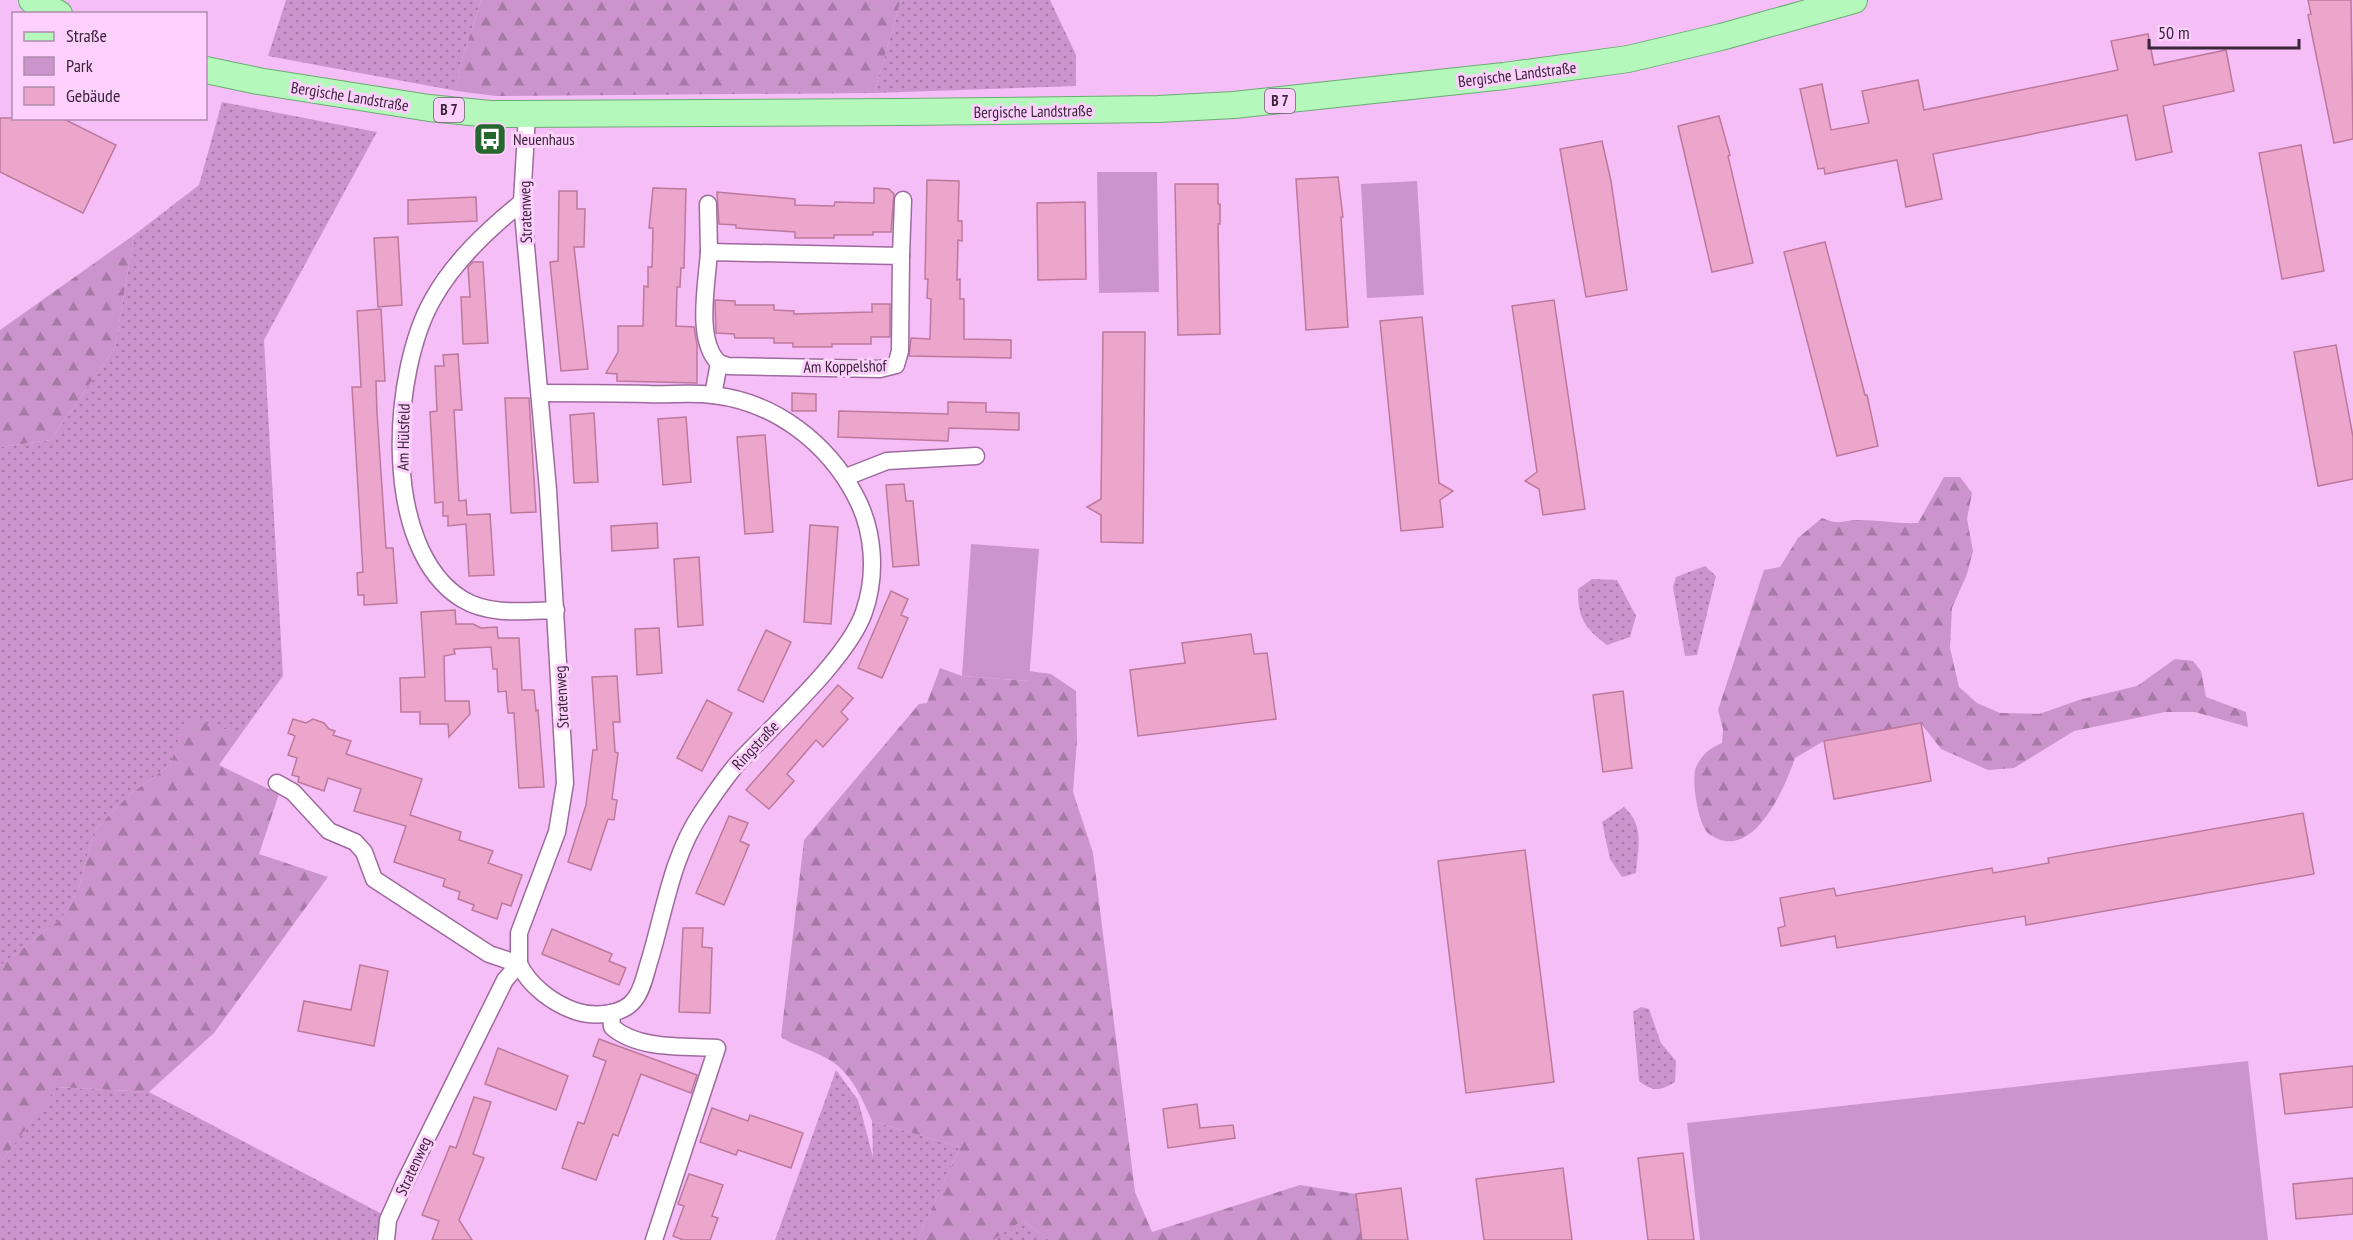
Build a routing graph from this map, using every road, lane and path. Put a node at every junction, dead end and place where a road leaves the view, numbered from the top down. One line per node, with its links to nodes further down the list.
1 (32, 0): 3 (main road)
2 (1854, 0): 5 (main road, Bergische Landstraße / B 7)
3 (55, 12)
4 (207, 70): 5 (main road, Bergische Landstraße / B 7)
5 (527, 116): 7 (street, Stratenweg)
6 (903, 200): 10 (street, Am Koppelshof)
7 (522, 202): 12 (street, Stratenweg); 16 (street, Am Hülsfeld)
8 (708, 204): 9 (street)
9 (709, 252): 10 (street); 11 (street)
10 (901, 256): 11 (street, Am Koppelshof)
11 (720, 363): 13 (street)
12 (540, 393): 13 (street, Ringstraße); 16 (street, Stratenweg)
13 (713, 395): 15 (street, Ringstraße)
14 (976, 456): 15 (street)
15 (846, 477): 19 (street, Ringstraße)
16 (556, 610): 18 (street, Stratenweg)
17 (277, 783): 18 (street)
18 (519, 964): 19 (street); 20 (street, Stratenweg)
19 (611, 1013): 21 (street)
20 (386, 1240)
21 (654, 1240)

